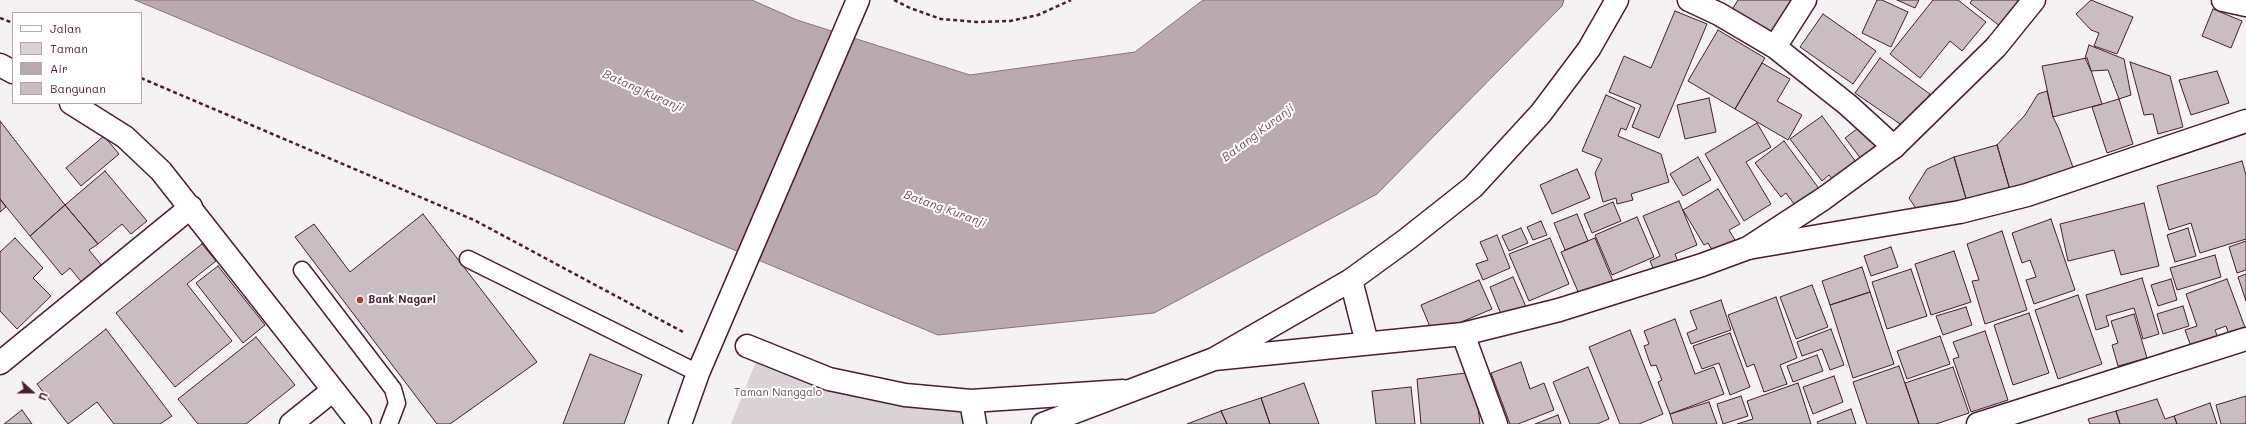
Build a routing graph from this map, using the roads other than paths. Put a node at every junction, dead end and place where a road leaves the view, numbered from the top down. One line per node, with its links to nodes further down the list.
1 (858, 0): 25 (street)
2 (1617, 0): 18 (street)
3 (1689, 0): 8 (street)
4 (1805, 0): 8 (street)
5 (2034, 0): 13 (street)
6 (2223, 0): 7 (street)
7 (2246, 4)
8 (1775, 47): 13 (street)
9 (0, 65): 10 (street)
10 (12, 71)
11 (73, 104): 14 (street)
12 (2246, 121): 15 (street)
13 (1894, 147): 15 (street)
14 (191, 208): 24 (street); 26 (street)
15 (1748, 248): 19 (street)
16 (468, 259): 25 (lane)
17 (302, 270): 31 (lane)
18 (1351, 280): 21 (street); 23 (street)
19 (1463, 334): 21 (street); 35 (street)
20 (2246, 339): 36 (street)
21 (1367, 343): 23 (street)
22 (747, 346): 28 (street)
23 (1214, 358): 27 (street)
24 (0, 363)
25 (698, 373): 32 (street)
26 (332, 391): 29 (street); 30 (street)
27 (1126, 391): 28 (street); 34 (street)
28 (971, 401): 33 (street)
29 (291, 424)
30 (360, 424)
31 (389, 424)
32 (680, 424)
33 (974, 424)
34 (1043, 424)
35 (1496, 424)
36 (1978, 424)

